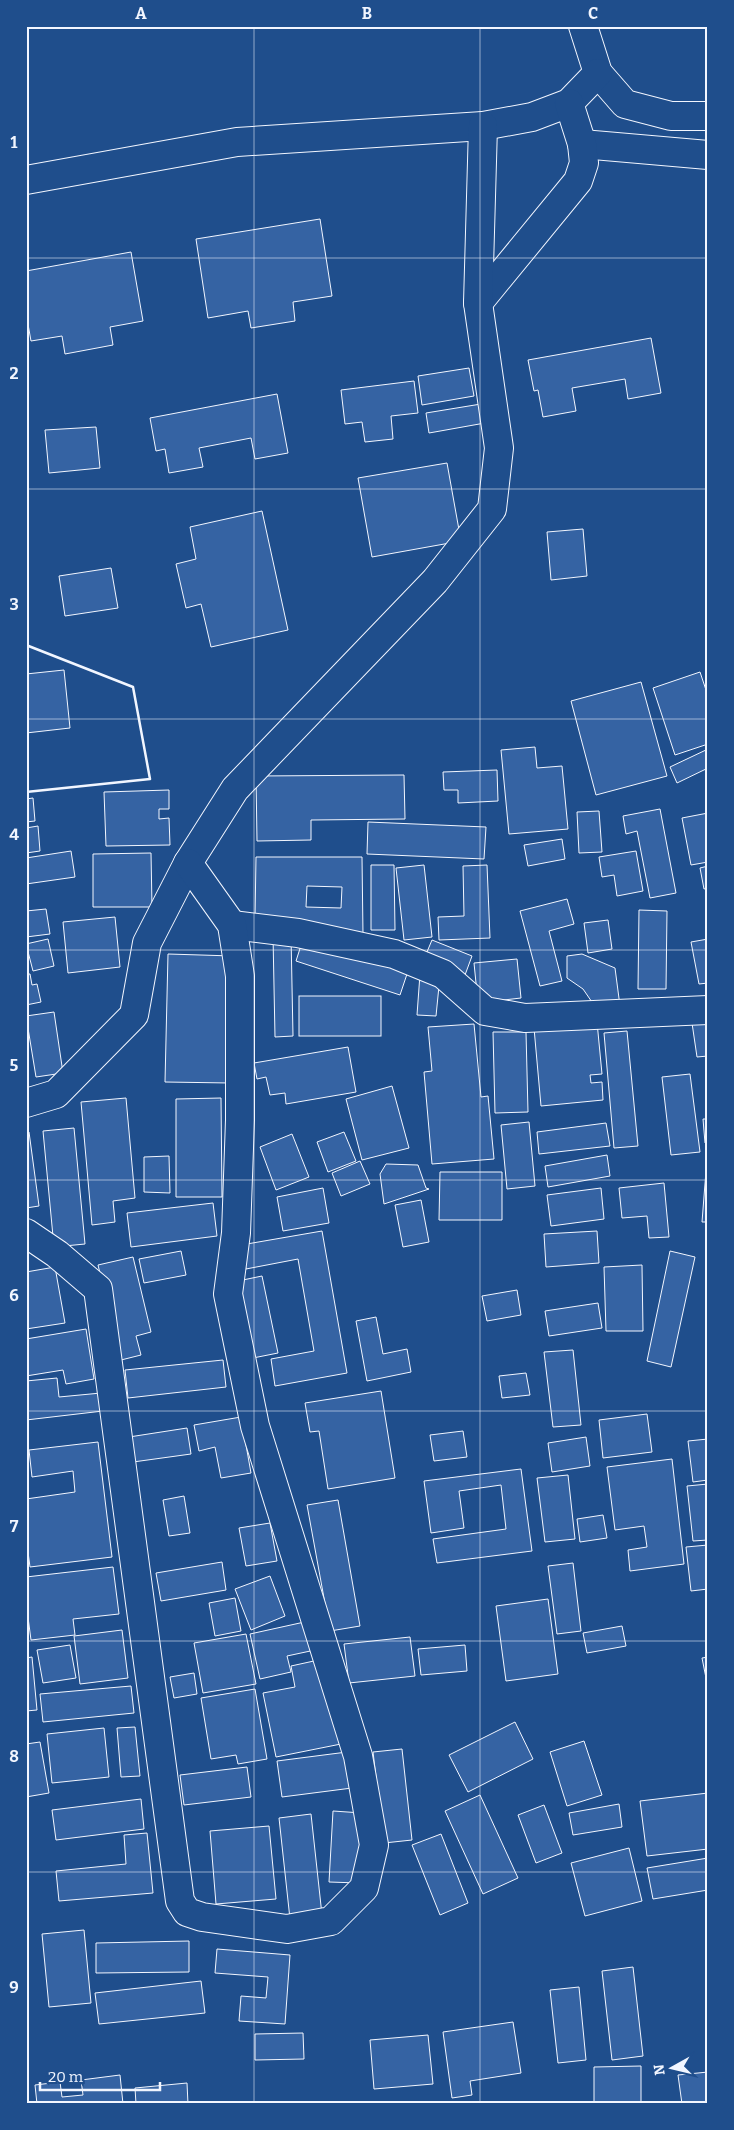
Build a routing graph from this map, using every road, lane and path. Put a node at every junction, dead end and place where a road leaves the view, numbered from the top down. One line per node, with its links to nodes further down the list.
1 (583, 26): 2 (street)
2 (598, 73): 3 (street); 4 (street)
3 (569, 104): 5 (street); 6 (street)
4 (708, 116)
5 (483, 126): 8 (street); 9 (street)
6 (582, 144): 7 (street); 9 (street)
7 (708, 155)
8 (26, 180)
9 (478, 303): 10 (street)
10 (188, 863): 11 (street); 13 (street)
11 (232, 925): 12 (street); 14 (street)
12 (708, 1010)
13 (26, 1103)
14 (26, 1232)

